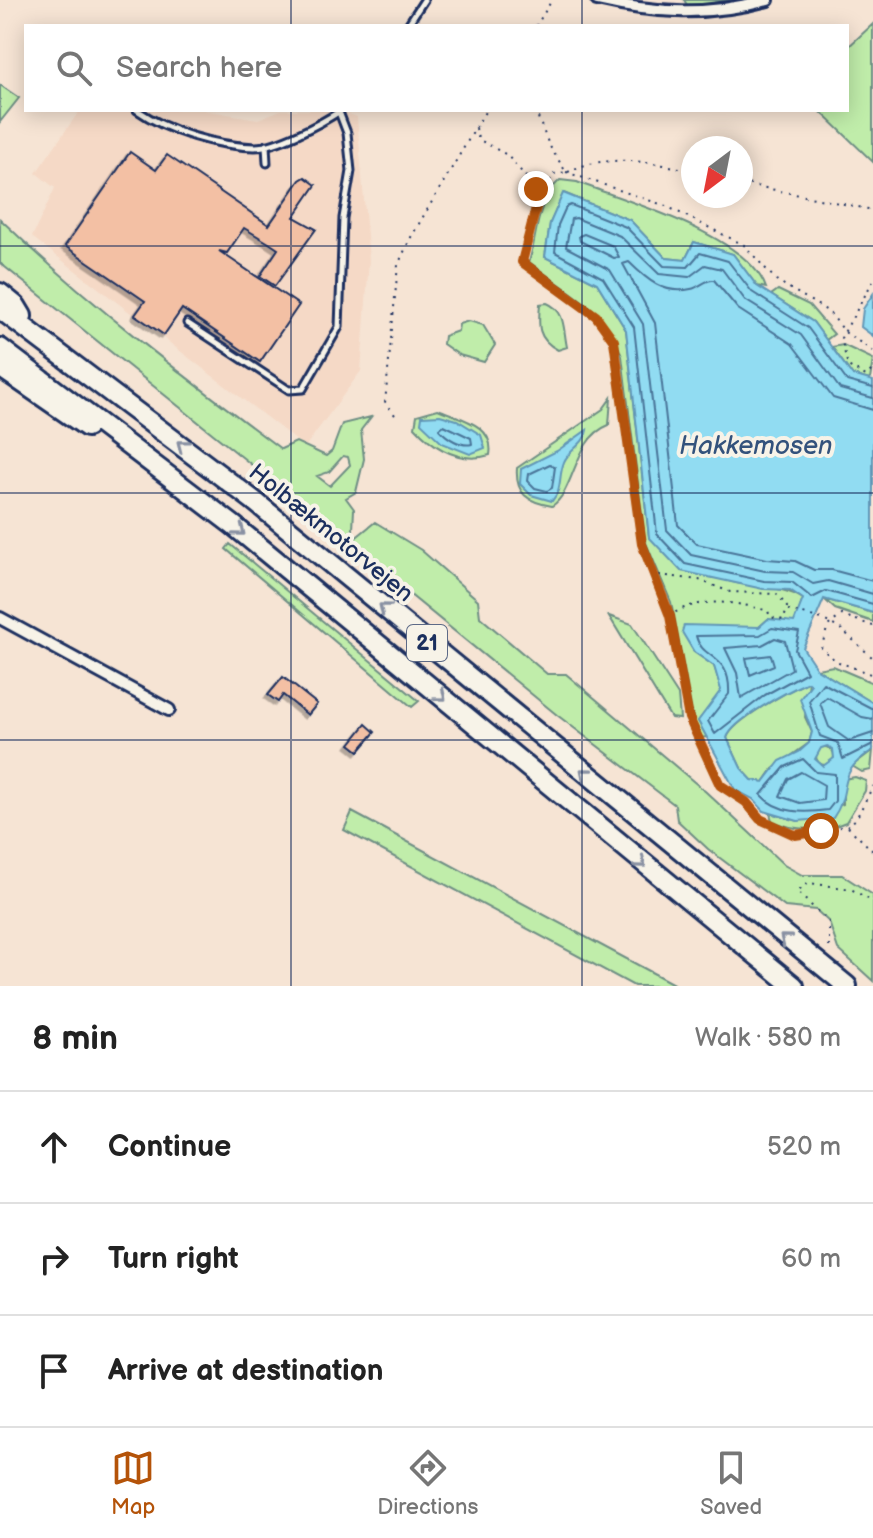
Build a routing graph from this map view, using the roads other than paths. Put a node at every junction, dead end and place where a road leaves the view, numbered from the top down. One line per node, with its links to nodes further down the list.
1 (424, 0): 6 (lane)
2 (597, 0): 5 (street)
3 (679, 0): 5 (lane)
4 (768, 0): 5 (street)
5 (680, 13)
6 (408, 24)
7 (140, 112): 10 (lane)
8 (338, 112): 10 (lane)
9 (340, 112): 14 (lane)
10 (266, 145): 11 (lane)
11 (267, 163)
12 (0, 293): 15 (highway)
13 (0, 309): 15 (highway, Holbækmotorvejen / 21)
14 (187, 323)
15 (29, 329): 22 (highway, Holbækmotorvejen / 21, one-way to 15)
16 (0, 348): 18 (highway, 21)
17 (0, 367): 18 (highway)
18 (135, 449): 21 (highway, 21, one-way to 21)
19 (0, 618): 20 (street)
20 (169, 710)
21 (794, 986)
22 (847, 986)

